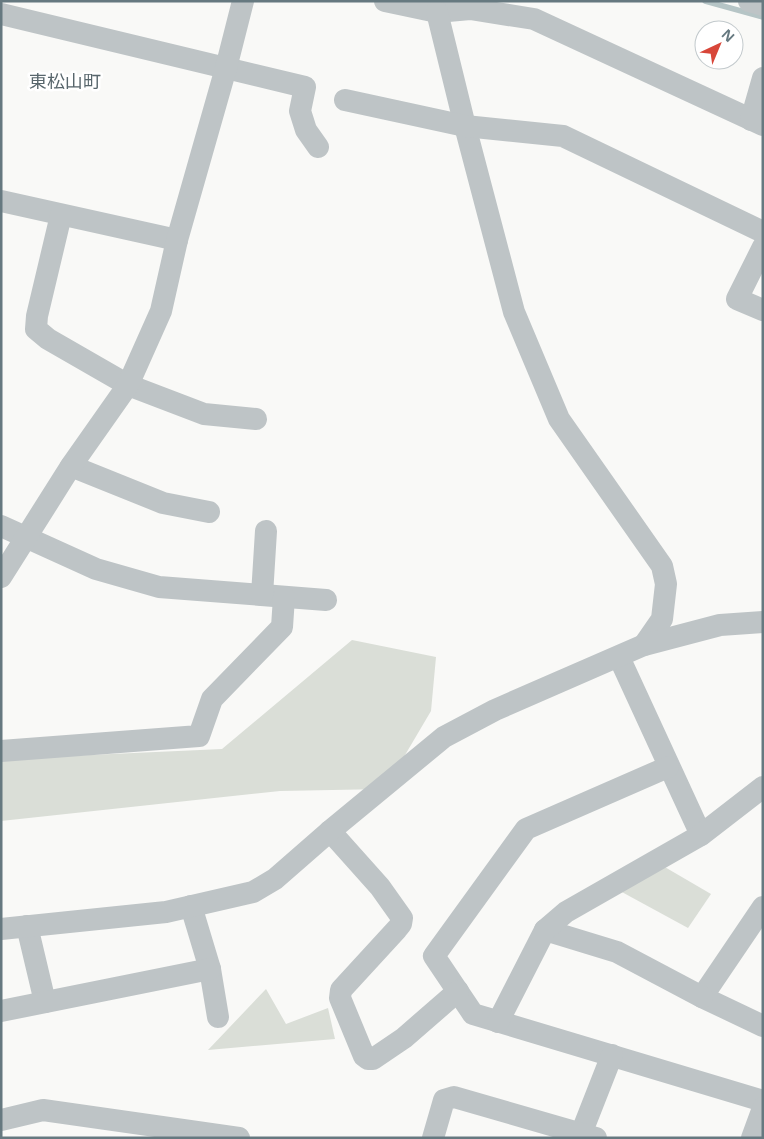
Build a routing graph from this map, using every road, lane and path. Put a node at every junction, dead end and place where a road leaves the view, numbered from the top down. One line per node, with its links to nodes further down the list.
1 (243, 1): 8 (street)
2 (386, 1): 6 (street)
3 (749, 1): 5 (street)
4 (472, 5): 6 (street); 11 (street)
5 (763, 5)
6 (437, 12): 12 (street)
7 (1, 14): 8 (street)
8 (226, 68): 13 (street); 17 (street)
9 (763, 78): 11 (street)
10 (344, 100): 12 (street)
11 (757, 123)
12 (465, 126): 16 (street); 31 (street)
13 (318, 147)
14 (1, 202): 15 (street)
15 (61, 215): 17 (street); 20 (street)
16 (763, 232)
17 (177, 240): 20 (street)
18 (763, 248): 19 (street)
19 (763, 310)
20 (128, 385): 21 (street); 22 (street)
21 (256, 419)
22 (71, 466): 23 (street); 26 (street)
23 (209, 512)
24 (1, 526): 26 (street)
25 (266, 531): 28 (street)
26 (25, 537): 27 (street); 28 (street)
27 (1, 577)
28 (273, 596): 29 (street); 33 (street)
29 (326, 600)
30 (763, 622): 31 (street)
31 (644, 645): 32 (street)
32 (619, 657): 34 (street); 36 (street)
33 (1, 751)
34 (668, 767): 37 (street); 44 (street)
35 (763, 787): 37 (street)
36 (330, 831): 38 (street); 44 (street)
37 (701, 835): 42 (street)
38 (191, 906): 40 (street); 43 (street)
39 (763, 907): 45 (street)
40 (27, 926): 41 (street); 46 (street)
41 (1, 929)
42 (545, 930): 45 (street); 49 (street)
43 (210, 968): 46 (street); 48 (street)
44 (458, 991): 49 (street)
45 (702, 997): 50 (street)
46 (45, 1002): 47 (street)
47 (1, 1011)
48 (218, 1016)
49 (498, 1022): 51 (street)
50 (763, 1026)
51 (612, 1055): 52 (street); 54 (street)
52 (763, 1108): 57 (street)
53 (1, 1120): 55 (street)
54 (589, 1136): 56 (street)
55 (239, 1138)
56 (433, 1138)
57 (752, 1138)

